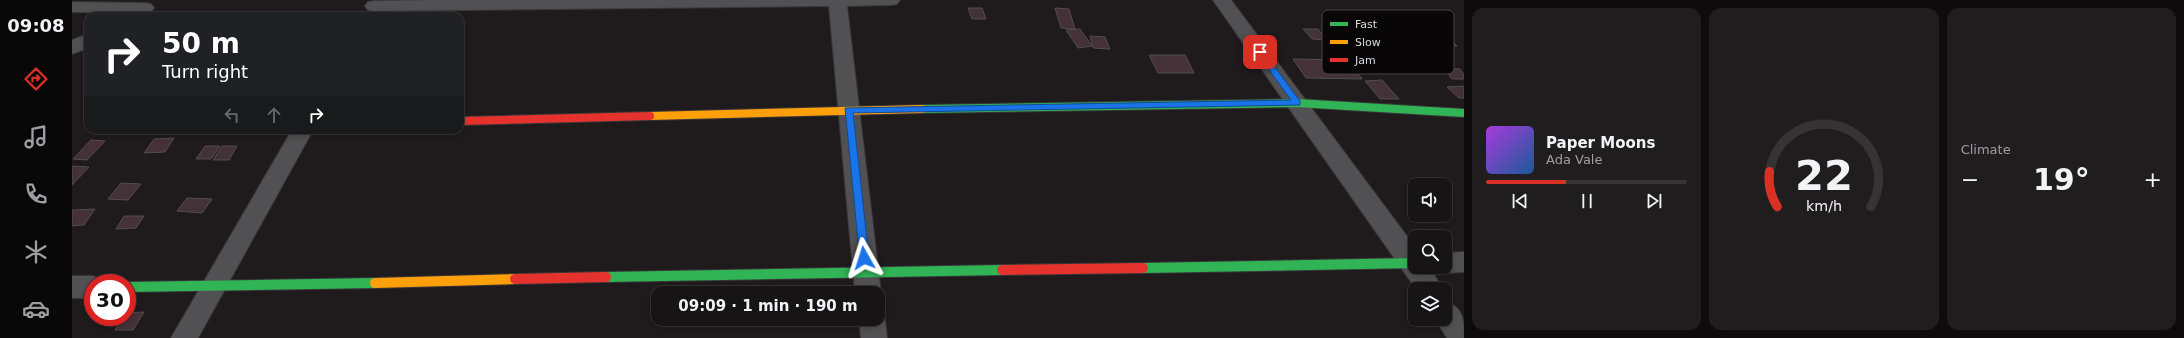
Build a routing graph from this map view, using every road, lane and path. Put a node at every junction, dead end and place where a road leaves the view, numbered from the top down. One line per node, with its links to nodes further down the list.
1 (891, 0): 3 (street)
2 (1222, 0): 9 (street)
3 (837, 1): 5 (street); 10 (street)
4 (72, 7): 6 (street)
5 (373, 7)
6 (144, 8)
7 (84, 42): 8 (street)
8 (72, 48)
9 (1297, 103): 10 (street); 11 (street); 14 (street)
10 (848, 110): 12 (street); 18 (street)
11 (1464, 113)
12 (464, 121)
13 (301, 134): 22 (street)
14 (1408, 255)
15 (1464, 262): 16 (street)
16 (1452, 263)
17 (1408, 265): 18 (street)
18 (867, 283): 22 (street)
19 (72, 287): 20 (street)
20 (84, 287)
21 (136, 287): 22 (street)
22 (212, 287): 25 (street)
23 (1452, 323): 27 (street)
24 (873, 326): 26 (street)
25 (184, 338)
26 (874, 338)
27 (1462, 338)

